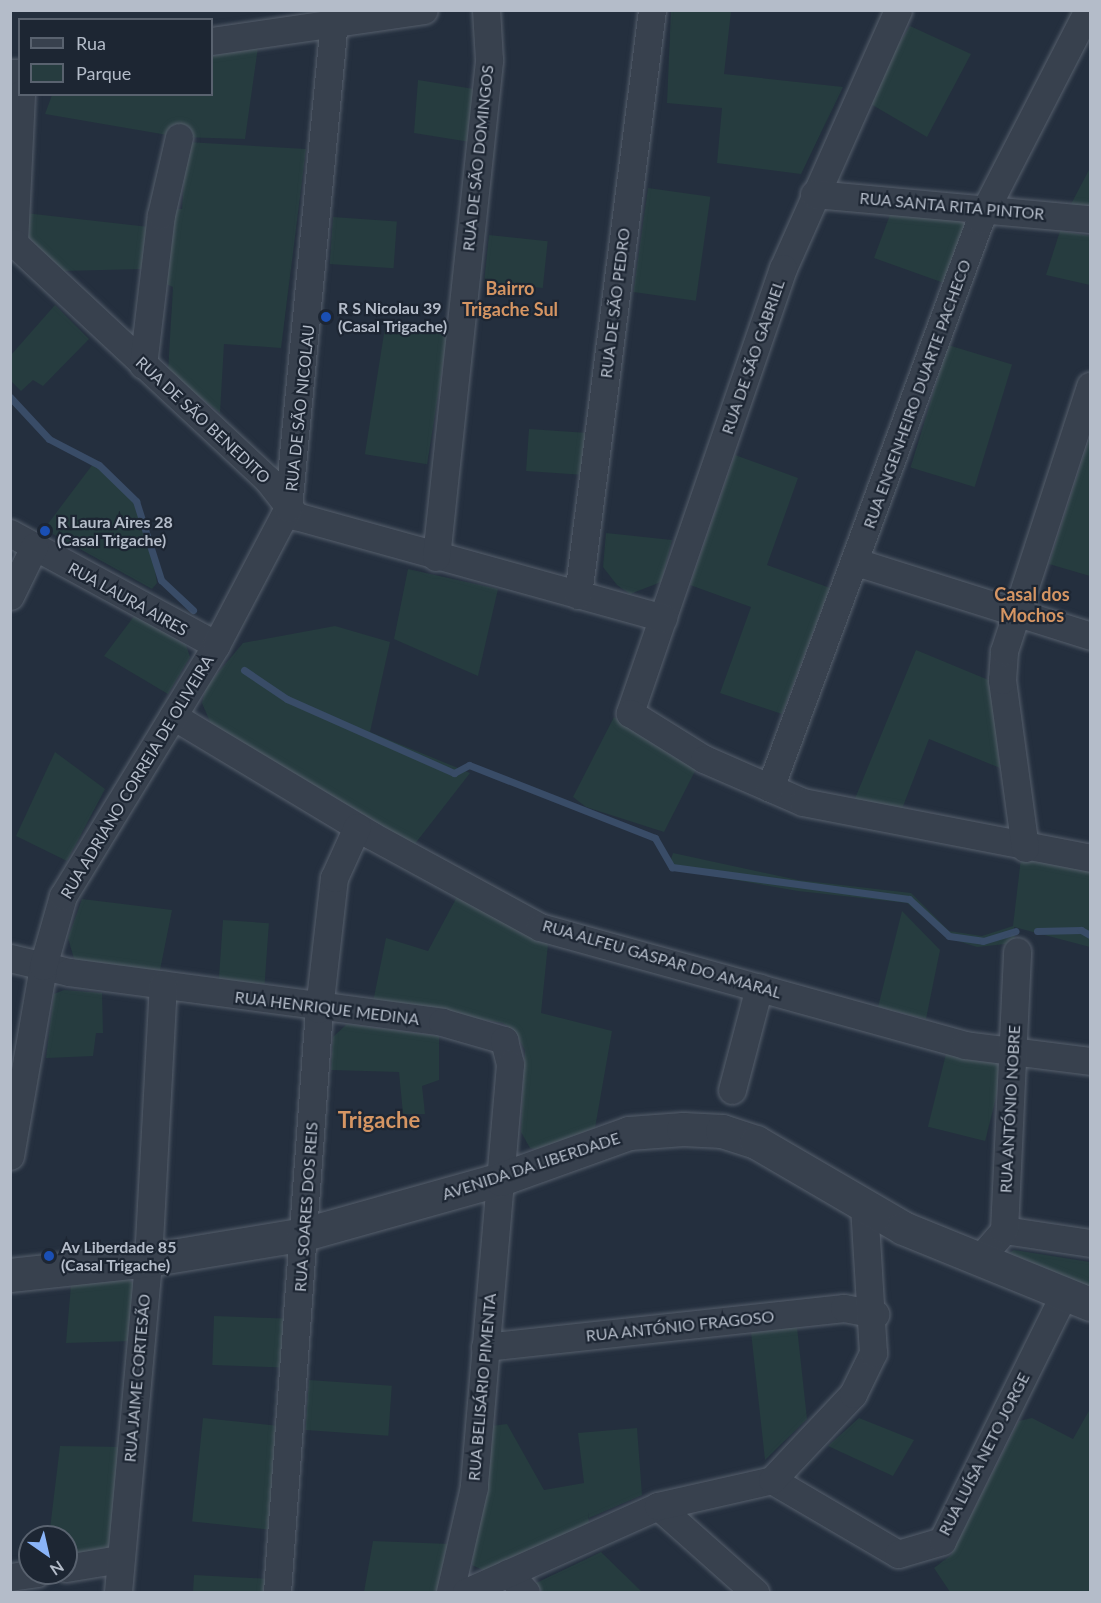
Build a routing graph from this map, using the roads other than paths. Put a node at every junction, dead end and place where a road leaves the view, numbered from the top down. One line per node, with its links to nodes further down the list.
1 (424, 10): 6 (street)
2 (486, 10): 18 (street, RUA DE SÃO DOMINGOS)
3 (652, 10): 20 (street, RUA DE SÃO PEDRO)
4 (898, 10): 10 (street, RUA DE SÃO GABRIEL)
5 (1088, 10): 11 (street, RUA ENGENHEIRO DUARTE PACHECO)
6 (336, 16): 7 (street); 15 (street, RUA DE SÃO NICOLAU)
7 (213, 41)
8 (21, 96): 13 (street, RUA DE SÃO BENEDITO)
9 (180, 137): 13 (street)
10 (814, 194): 11 (street, RUA SANTA RITA PINTOR); 23 (street, RUA DE SÃO GABRIEL)
11 (987, 206): 12 (street, RUA SANTA RITA PINTOR); 19 (street, RUA ENGENHEIRO DUARTE PACHECO)
12 (1090, 219)
13 (143, 365): 15 (street, RUA DE SÃO BENEDITO)
14 (1090, 386): 22 (street)
15 (288, 508): 18 (street, RUA DE SÃO BENEDITO); 25 (street, RUA DE SÃO NICOLAU)
16 (10, 533): 17 (street, RUA LAURA AIRES)
17 (34, 547): 21 (street); 25 (street, RUA LAURA AIRES)
18 (436, 557): 20 (street, RUA DE SÃO BENEDITO)
19 (856, 562): 22 (street); 27 (street, RUA ENGENHEIRO DUARTE PACHECO)
20 (578, 595): 23 (street, RUA DE SÃO BENEDITO)
21 (10, 596)
22 (1017, 613): 24 (street); 29 (street)
23 (663, 618): 27 (street, RUA DE SÃO GABRIEL)
24 (1090, 636)
25 (216, 645): 26 (street, RUA ADRIANO CORREIA DE OLIVEIRA)
26 (173, 716): 28 (street, RUA ALFEU GASPAR DO AMARAL); 33 (street, RUA ADRIANO CORREIA DE OLIVEIRA)
27 (770, 788): 29 (street)
28 (357, 827): 35 (street, RUA ALFEU GASPAR DO AMARAL); 36 (street, RUA SOARES DOS REIS)
29 (1025, 848): 30 (street)
30 (1090, 858)
31 (1017, 951): 37 (street, RUA ANTÓNIO NOBRE)
32 (10, 958): 33 (street, RUA HENRIQUE MEDINA)
33 (43, 966): 34 (street, RUA HENRIQUE MEDINA); 40 (street, RUA ADRIANO CORREIA DE OLIVEIRA)
34 (163, 984): 36 (street, RUA HENRIQUE MEDINA); 47 (street, RUA JAIME CORTESÃO)
35 (759, 987): 37 (street, RUA ALFEU GASPAR DO AMARAL); 39 (street)
36 (319, 1009): 41 (street, RUA HENRIQUE MEDINA); 44 (street, RUA SOARES DOS REIS)
37 (1014, 1053): 38 (street, RUA ALFEU GASPAR DO AMARAL); 43 (street, RUA ANTÓNIO NOBRE)
38 (1090, 1061)
39 (732, 1090)
40 (10, 1156)
41 (501, 1179): 42 (street, AVENIDA DA LIBERDADE); 44 (street, AVENIDA DA LIBERDADE); 51 (street, RUA BELISÁRIO PIMENTA)
42 (864, 1205): 46 (street, AVENIDA DA LIBERDADE); 50 (street)
43 (1004, 1230): 45 (street); 46 (street)
44 (305, 1234): 47 (street, AVENIDA DA LIBERDADE); 58 (street, RUA SOARES DOS REIS)
45 (1090, 1243)
46 (980, 1258): 49 (street, AVENIDA DA LIBERDADE)
47 (148, 1260): 48 (street, AVENIDA DA LIBERDADE); 54 (street, RUA JAIME CORTESÃO)
48 (10, 1275)
49 (1077, 1299): 52 (street, RUA LUÍSA NETO JORGE)
50 (874, 1314): 51 (street, RUA ANTÓNIO FRAGOSO); 52 (street)
51 (485, 1347): 59 (street, RUA BELISÁRIO PIMENTA)
52 (772, 1480): 53 (street)
53 (658, 1506): 56 (street); 61 (street)
54 (120, 1559): 55 (street); 57 (street, RUA JAIME CORTESÃO)
55 (78, 1566)
56 (517, 1583): 60 (street)
57 (118, 1593)
58 (277, 1593)
59 (450, 1593)
60 (466, 1593)
61 (755, 1593)

